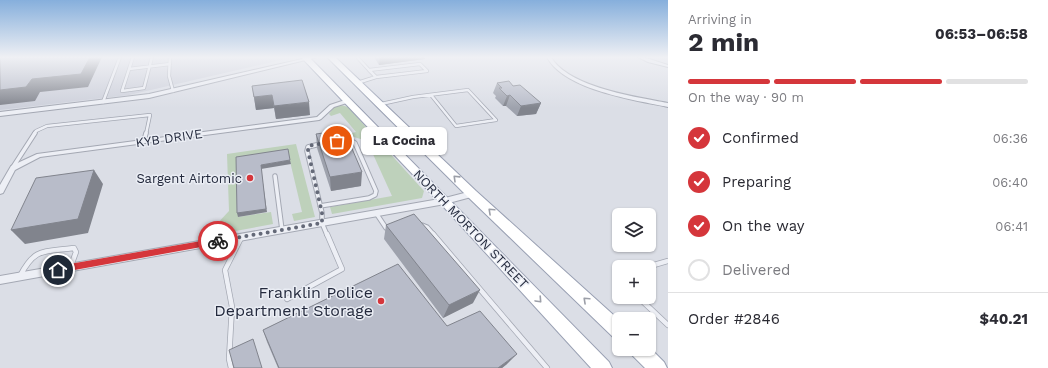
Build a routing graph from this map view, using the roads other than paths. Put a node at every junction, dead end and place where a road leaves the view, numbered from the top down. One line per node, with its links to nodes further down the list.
1 (113, 74): 17 (lane)
2 (127, 74): 3 (lane)
3 (148, 74)
4 (169, 74): 13 (lane)
5 (240, 74): 13 (street)
6 (324, 74): 15 (main road, NORTH MORTON STREET)
7 (348, 74): 12 (main road, NORTH MORTON STREET)
8 (373, 74): 11 (lane)
9 (405, 74): 11 (lane)
10 (568, 74): 18 (street)
11 (376, 77): 12 (lane)
12 (357, 83): 16 (main road, NORTH MORTON STREET)
13 (173, 91): 17 (street)
14 (431, 95): 14 (lane); 16 (lane)
15 (348, 101): 16 (main road); 20 (street, KYB DRIVE); 27 (main road, NORTH MORTON STREET)
16 (376, 101): 26 (main road, NORTH MORTON STREET, one-way to 16)
17 (102, 102): 19 (street)
18 (668, 105)
19 (0, 114)
20 (144, 141): 23 (street, KYB DRIVE); 23 (lane)
21 (342, 141): 28 (lane)
22 (327, 143): 28 (lane)
23 (13, 168): 25 (street)
24 (275, 176): 33 (lane)
25 (0, 191)
26 (472, 194): 27 (street); 42 (main road, NORTH MORTON STREET, one-way to 26)
27 (445, 201): 29 (street); 47 (main road, NORTH MORTON STREET, one-way to 47)
28 (320, 206): 30 (lane)
29 (376, 213): 30 (street); 32 (lane)
30 (322, 223): 33 (street); 40 (lane)
31 (414, 223): 46 (lane)
32 (393, 226)
33 (282, 230): 34 (street)
34 (241, 237): 37 (street); 45 (lane)
35 (668, 262): 36 (lane)
36 (656, 265)
37 (71, 267): 38 (street); 38 (lane)
38 (20, 276): 39 (street)
39 (0, 280)
40 (287, 299)
41 (646, 304): 43 (lane)
42 (612, 324)
43 (668, 325)
44 (645, 356): 48 (main road)
45 (231, 368)
46 (547, 368)
47 (603, 368)
48 (658, 368)

